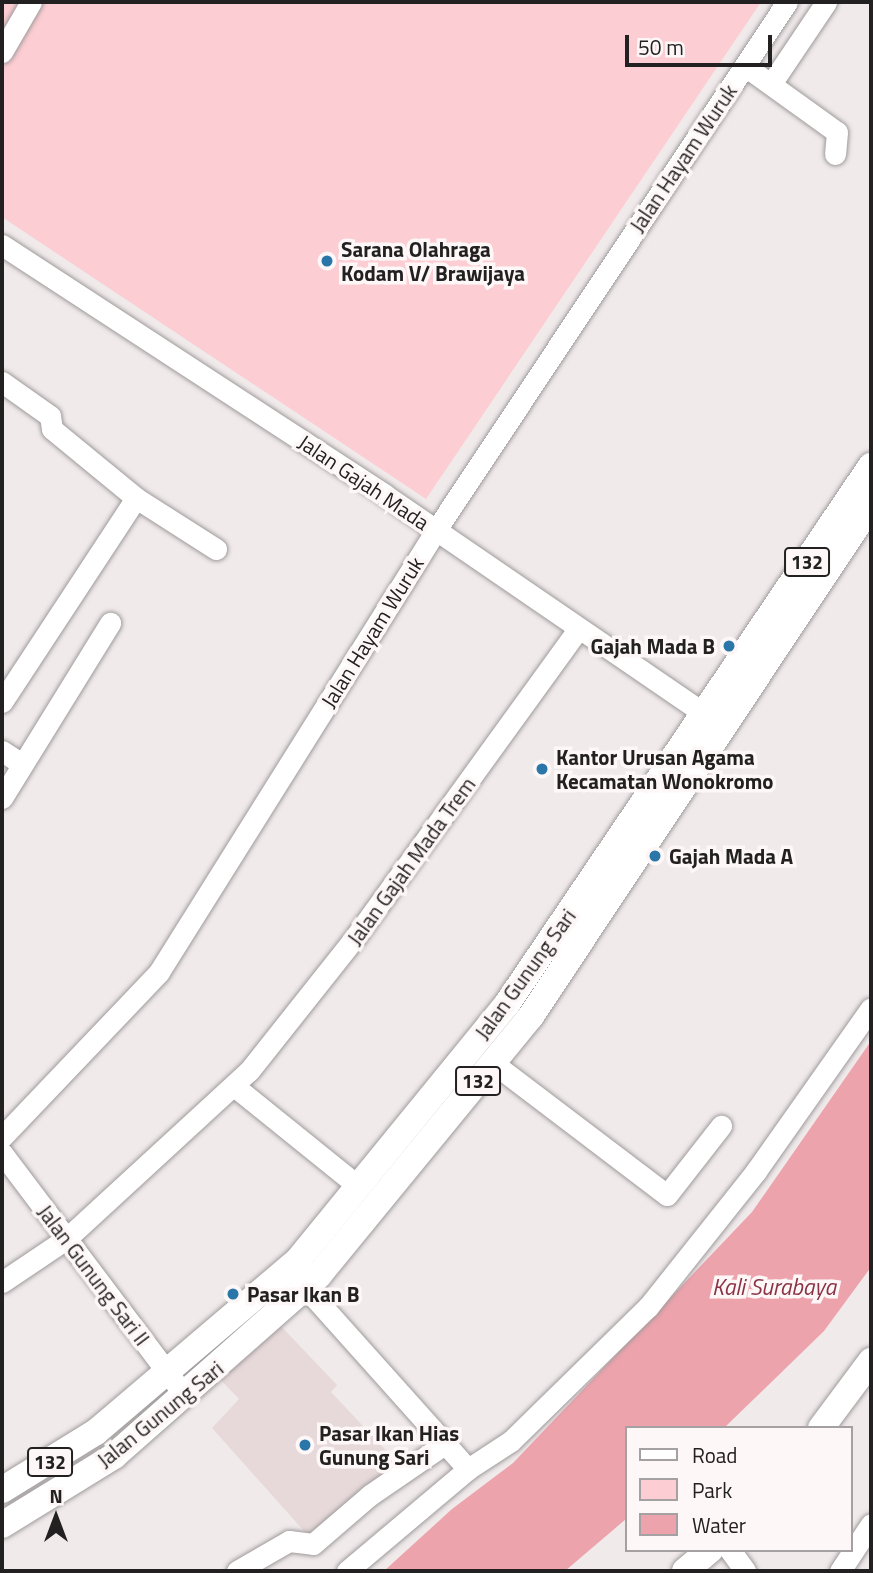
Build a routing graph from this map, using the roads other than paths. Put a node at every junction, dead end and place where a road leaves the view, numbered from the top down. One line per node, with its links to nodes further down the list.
1 (31, 2): 4 (street)
2 (787, 2): 5 (street, Jalan Hayam Wuruk)
3 (826, 2): 6 (street)
4 (2, 51)
5 (745, 65): 6 (street); 13 (street, Jalan Hayam Wuruk)
6 (771, 84): 7 (street)
7 (835, 154)
8 (2, 244): 13 (street, Jalan Gajah Mada)
9 (5, 391): 11 (street)
10 (871, 466): 18 (main road, Jalan Gunung Sari / 132)
11 (136, 498): 14 (street); 17 (street)
12 (871, 505): 18 (main road, Jalan Gunung Sari / 132)
13 (436, 530): 16 (street, Jalan Gajah Mada); 26 (street, Jalan Hayam Wuruk)
14 (216, 549)
15 (110, 623): 20 (street)
16 (579, 628): 18 (street, Jalan Gajah Mada); 24 (street, Jalan Gajah Mada Trem)
17 (2, 702)
18 (714, 721): 23 (main road, Jalan Gunung Sari / 132); 29 (main road, Jalan Gunung Sari / 132)
19 (2, 751): 20 (street)
20 (22, 764): 21 (street)
21 (2, 798)
22 (871, 1007): 38 (street)
23 (493, 1063): 25 (street); 32 (main road, Jalan Gunung Sari / 132)
24 (234, 1086): 29 (street); 30 (street, Jalan Gajah Mada Trem)
25 (721, 1126)
26 (2, 1137)
27 (2, 1153): 28 (street, Jalan Gunung Sari II)
28 (8, 1176): 30 (street, Jalan Gunung Sari II)
29 (358, 1186): 33 (main road, Jalan Gunung Sari / 132)
30 (66, 1239): 31 (street, Jalan Gajah Mada Trem); 33 (street, Jalan Gunung Sari II)
31 (2, 1282)
32 (306, 1288): 35 (main road, Jalan Gunung Sari / 132); 37 (street)
33 (167, 1371): 35 (street, Jalan Gunung Sari II); 39 (main road, Jalan Gunung Sari / 132)
34 (868, 1373): 36 (main road)
35 (185, 1396): 41 (main road, Jalan Gunung Sari / 132)
36 (823, 1426)
37 (446, 1443): 38 (street); 44 (street)
38 (468, 1469): 45 (street)
39 (2, 1490)
40 (871, 1524): 48 (street)
41 (2, 1525)
42 (708, 1552): 46 (main road)
43 (731, 1552): 47 (street)
44 (237, 1571)
45 (347, 1571)
46 (685, 1571)
47 (745, 1571)
48 (840, 1571)

